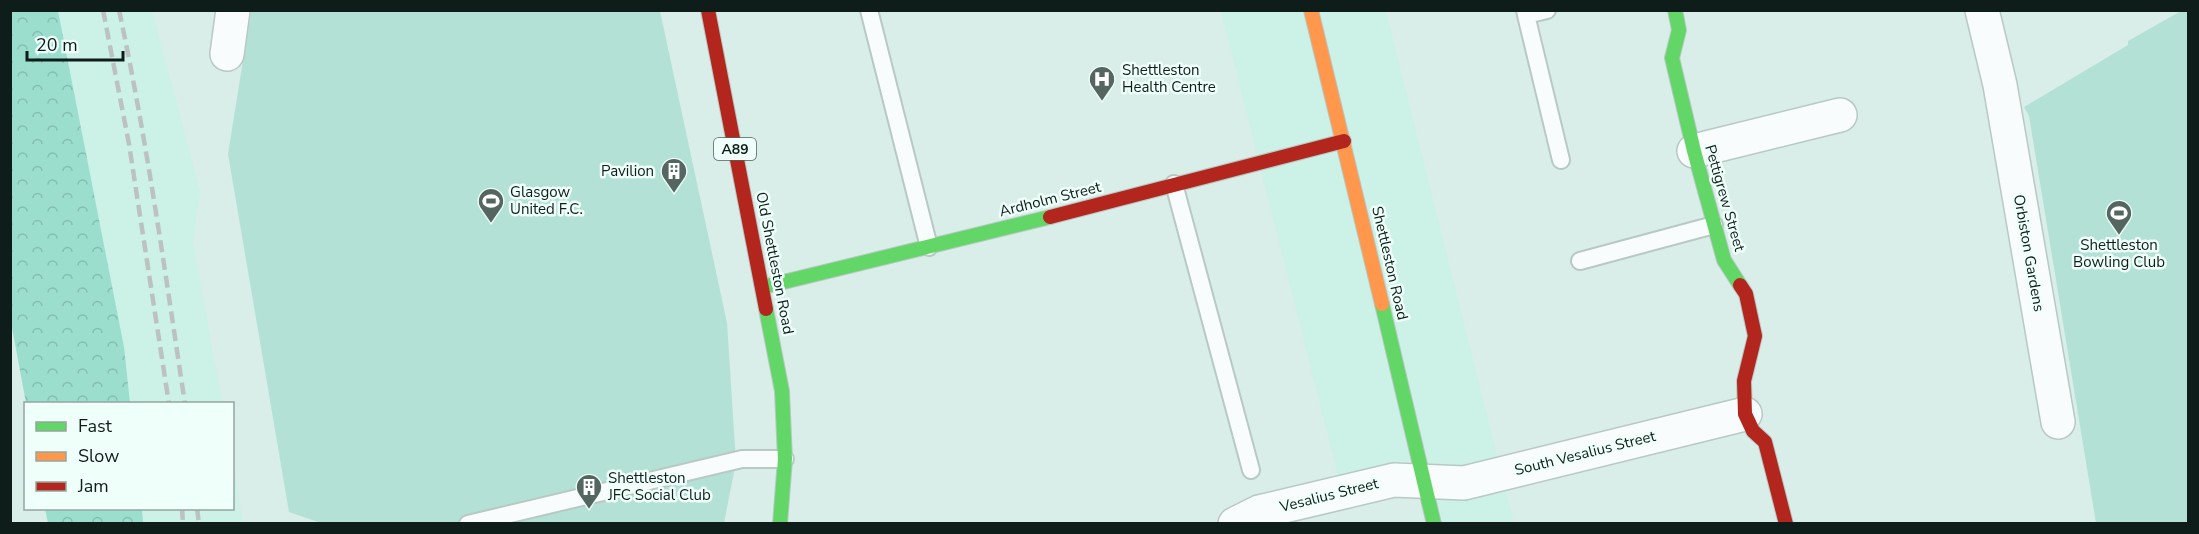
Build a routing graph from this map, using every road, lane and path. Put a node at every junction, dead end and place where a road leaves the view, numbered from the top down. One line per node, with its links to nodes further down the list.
1 (233, 10): 9 (street)
2 (708, 10): 18 (street, Old Shettleston Road / A89)
3 (869, 10): 16 (lane)
4 (1311, 10): 11 (street, Shettleston Road)
5 (1547, 10): 8 (lane)
6 (1675, 10): 12 (street, Pettigrew Street)
7 (1982, 10): 20 (street, Orbiston Gardens)
8 (1526, 13): 13 (lane)
9 (226, 54)
10 (1840, 116): 12 (street)
11 (1344, 141): 14 (street, Ardholm Street); 23 (street, Shettleston Road)
12 (1694, 151): 15 (street, Pettigrew Street)
13 (1561, 160)
14 (1174, 184): 16 (street, Ardholm Street); 22 (lane)
15 (1714, 225): 17 (lane); 19 (street, Pettigrew Street)
16 (929, 247): 18 (street, Ardholm Street)
17 (1580, 261)
18 (763, 287): 21 (street, Old Shettleston Road / A89)
19 (1745, 414): 23 (street, South Vesalius Street); 28 (street)
20 (2058, 422)
21 (785, 459): 24 (lane); 25 (street, Old Shettleston Road / A89)
22 (1251, 470)
23 (1424, 482): 26 (street, Vesalius Street); 27 (street, Shettleston Road)
24 (468, 524)
25 (780, 524)
26 (1235, 524)
27 (1434, 524)
28 (1786, 524)

